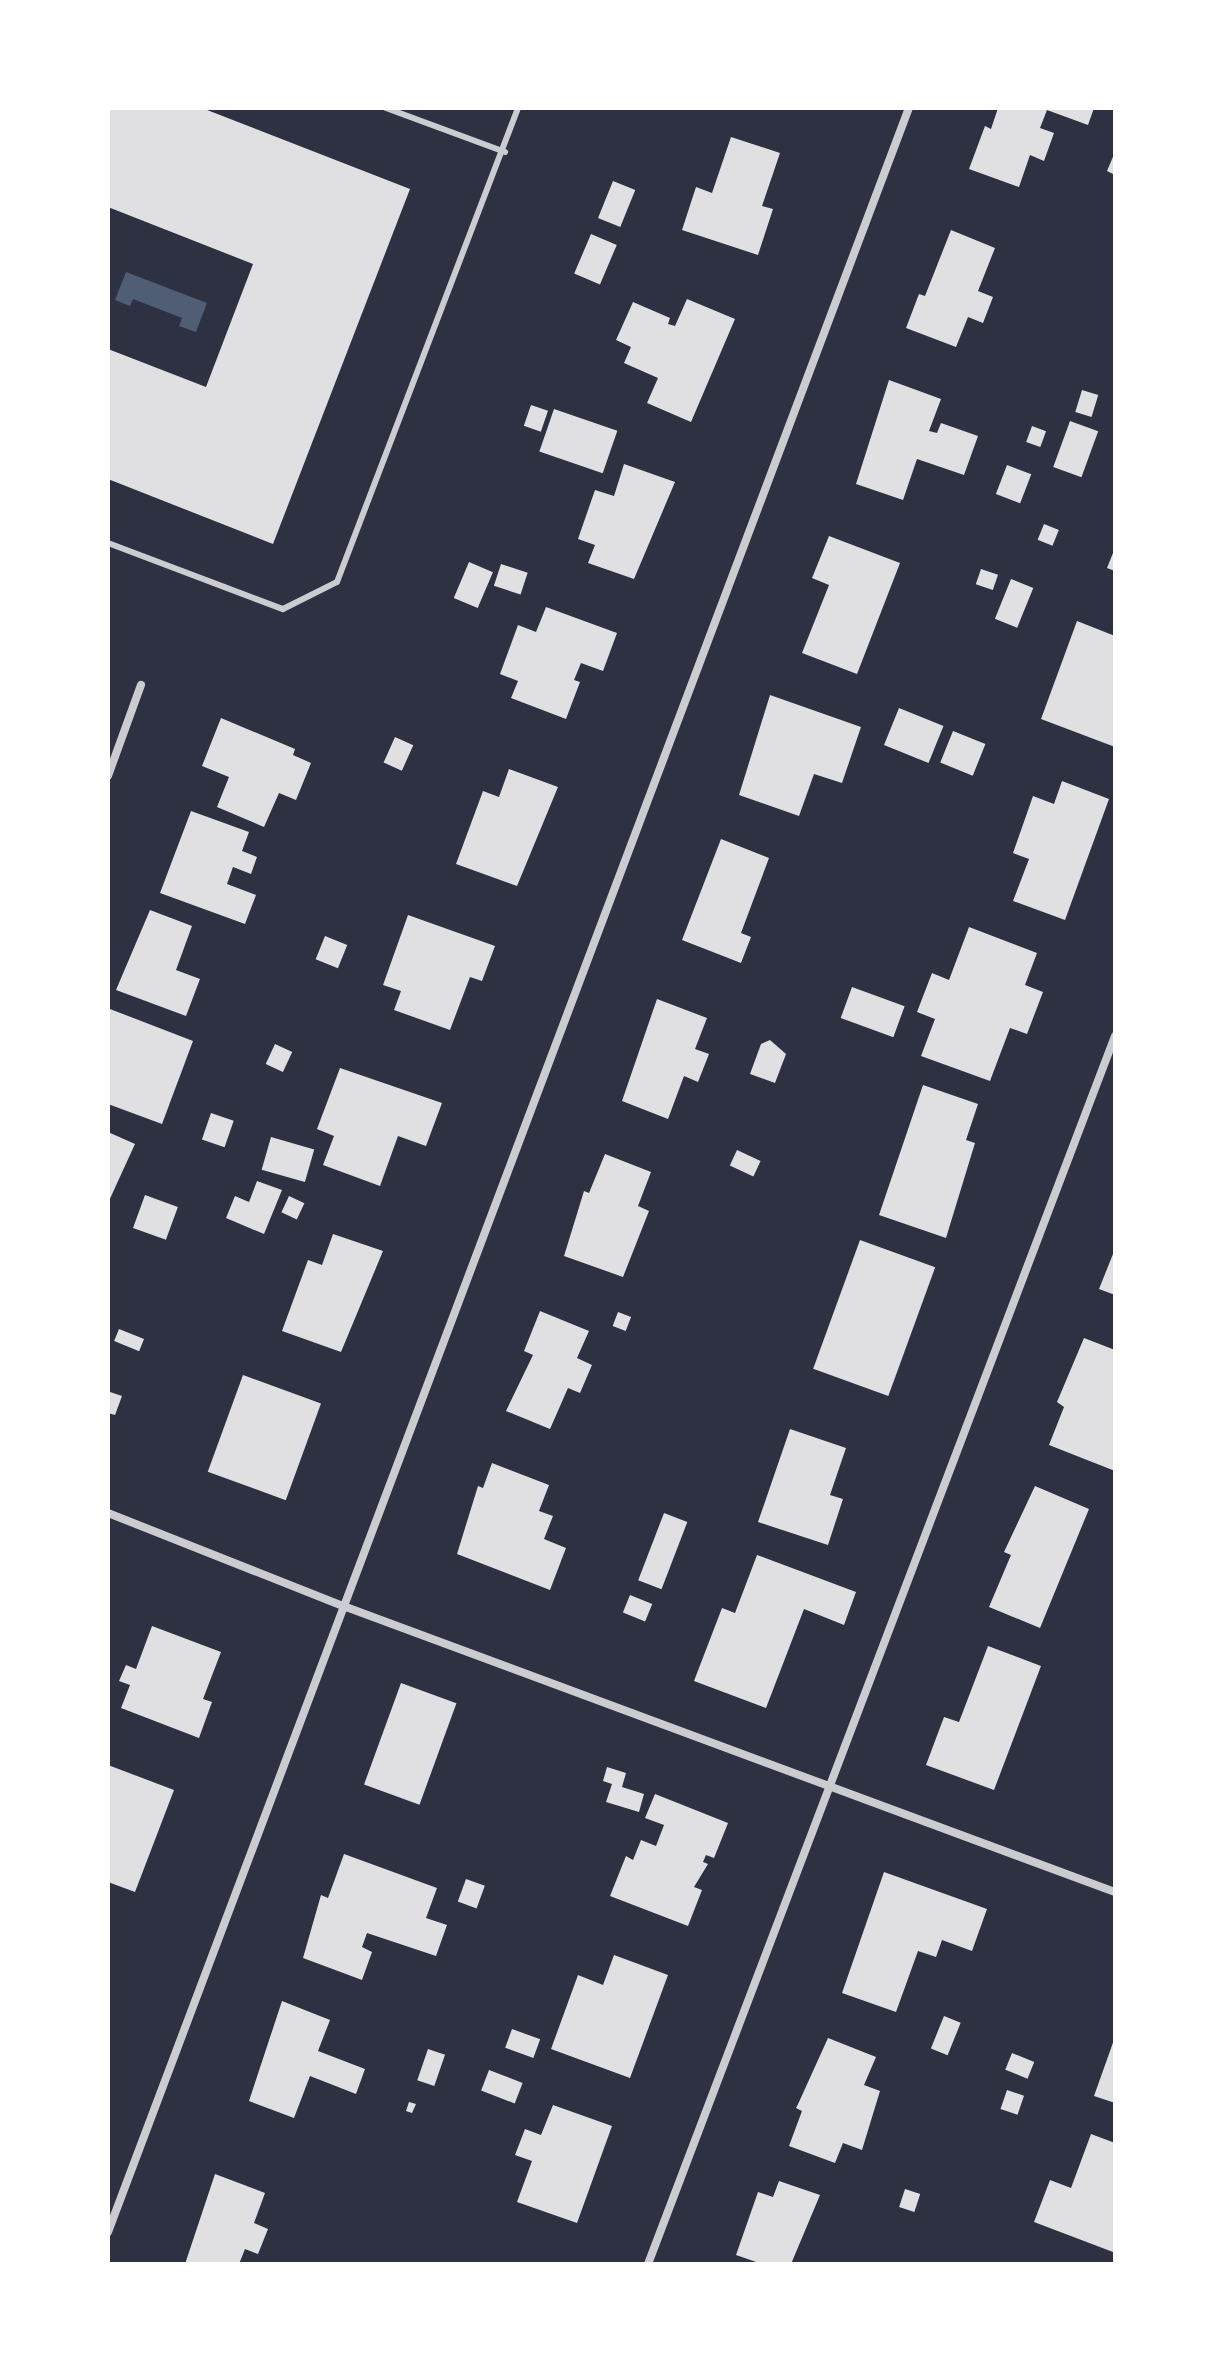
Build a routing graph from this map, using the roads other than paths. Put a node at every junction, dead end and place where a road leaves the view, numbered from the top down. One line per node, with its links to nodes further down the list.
1 (386, 108): 4 (lane)
2 (518, 108): 4 (lane)
3 (909, 108): 10 (street)
4 (505, 152): 5 (lane)
5 (108, 543)
6 (141, 685): 7 (street)
7 (108, 776)
8 (1115, 1036): 11 (street)
9 (108, 1513): 10 (street)
10 (346, 1607): 11 (street); 13 (street)
11 (827, 1787): 12 (street); 14 (street)
12 (1115, 1892)
13 (108, 2232)
14 (648, 2264)

